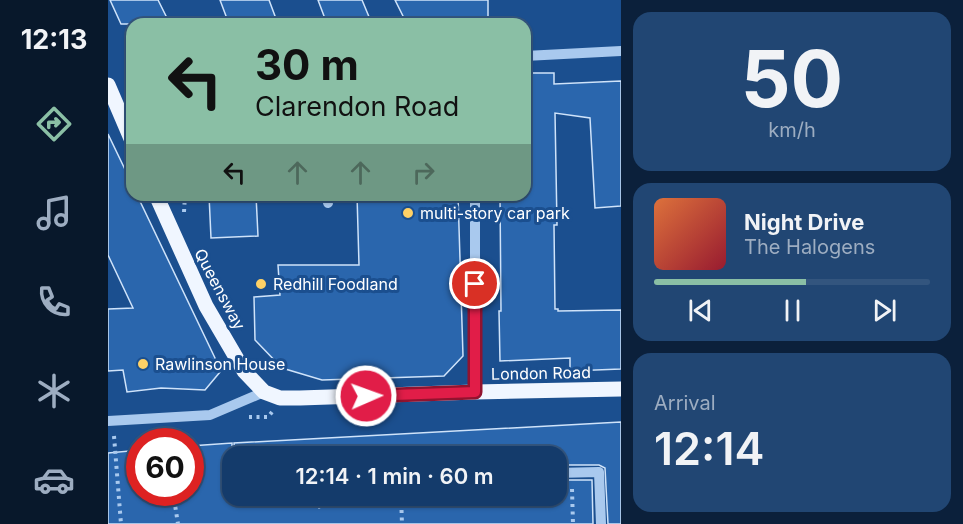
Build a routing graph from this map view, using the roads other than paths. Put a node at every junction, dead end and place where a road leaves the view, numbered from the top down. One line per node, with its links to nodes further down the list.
1 (621, 51): 2 (street)
2 (531, 56)
3 (108, 85): 4 (main road)
4 (126, 127)
5 (159, 201): 8 (main road, Queensway)
6 (475, 201): 9 (street)
7 (621, 389): 9 (main road, London Road)
8 (264, 392): 9 (main road, London Road); 10 (street)
9 (475, 392)
10 (108, 421)
11 (567, 473): 12 (street)
12 (601, 524)

